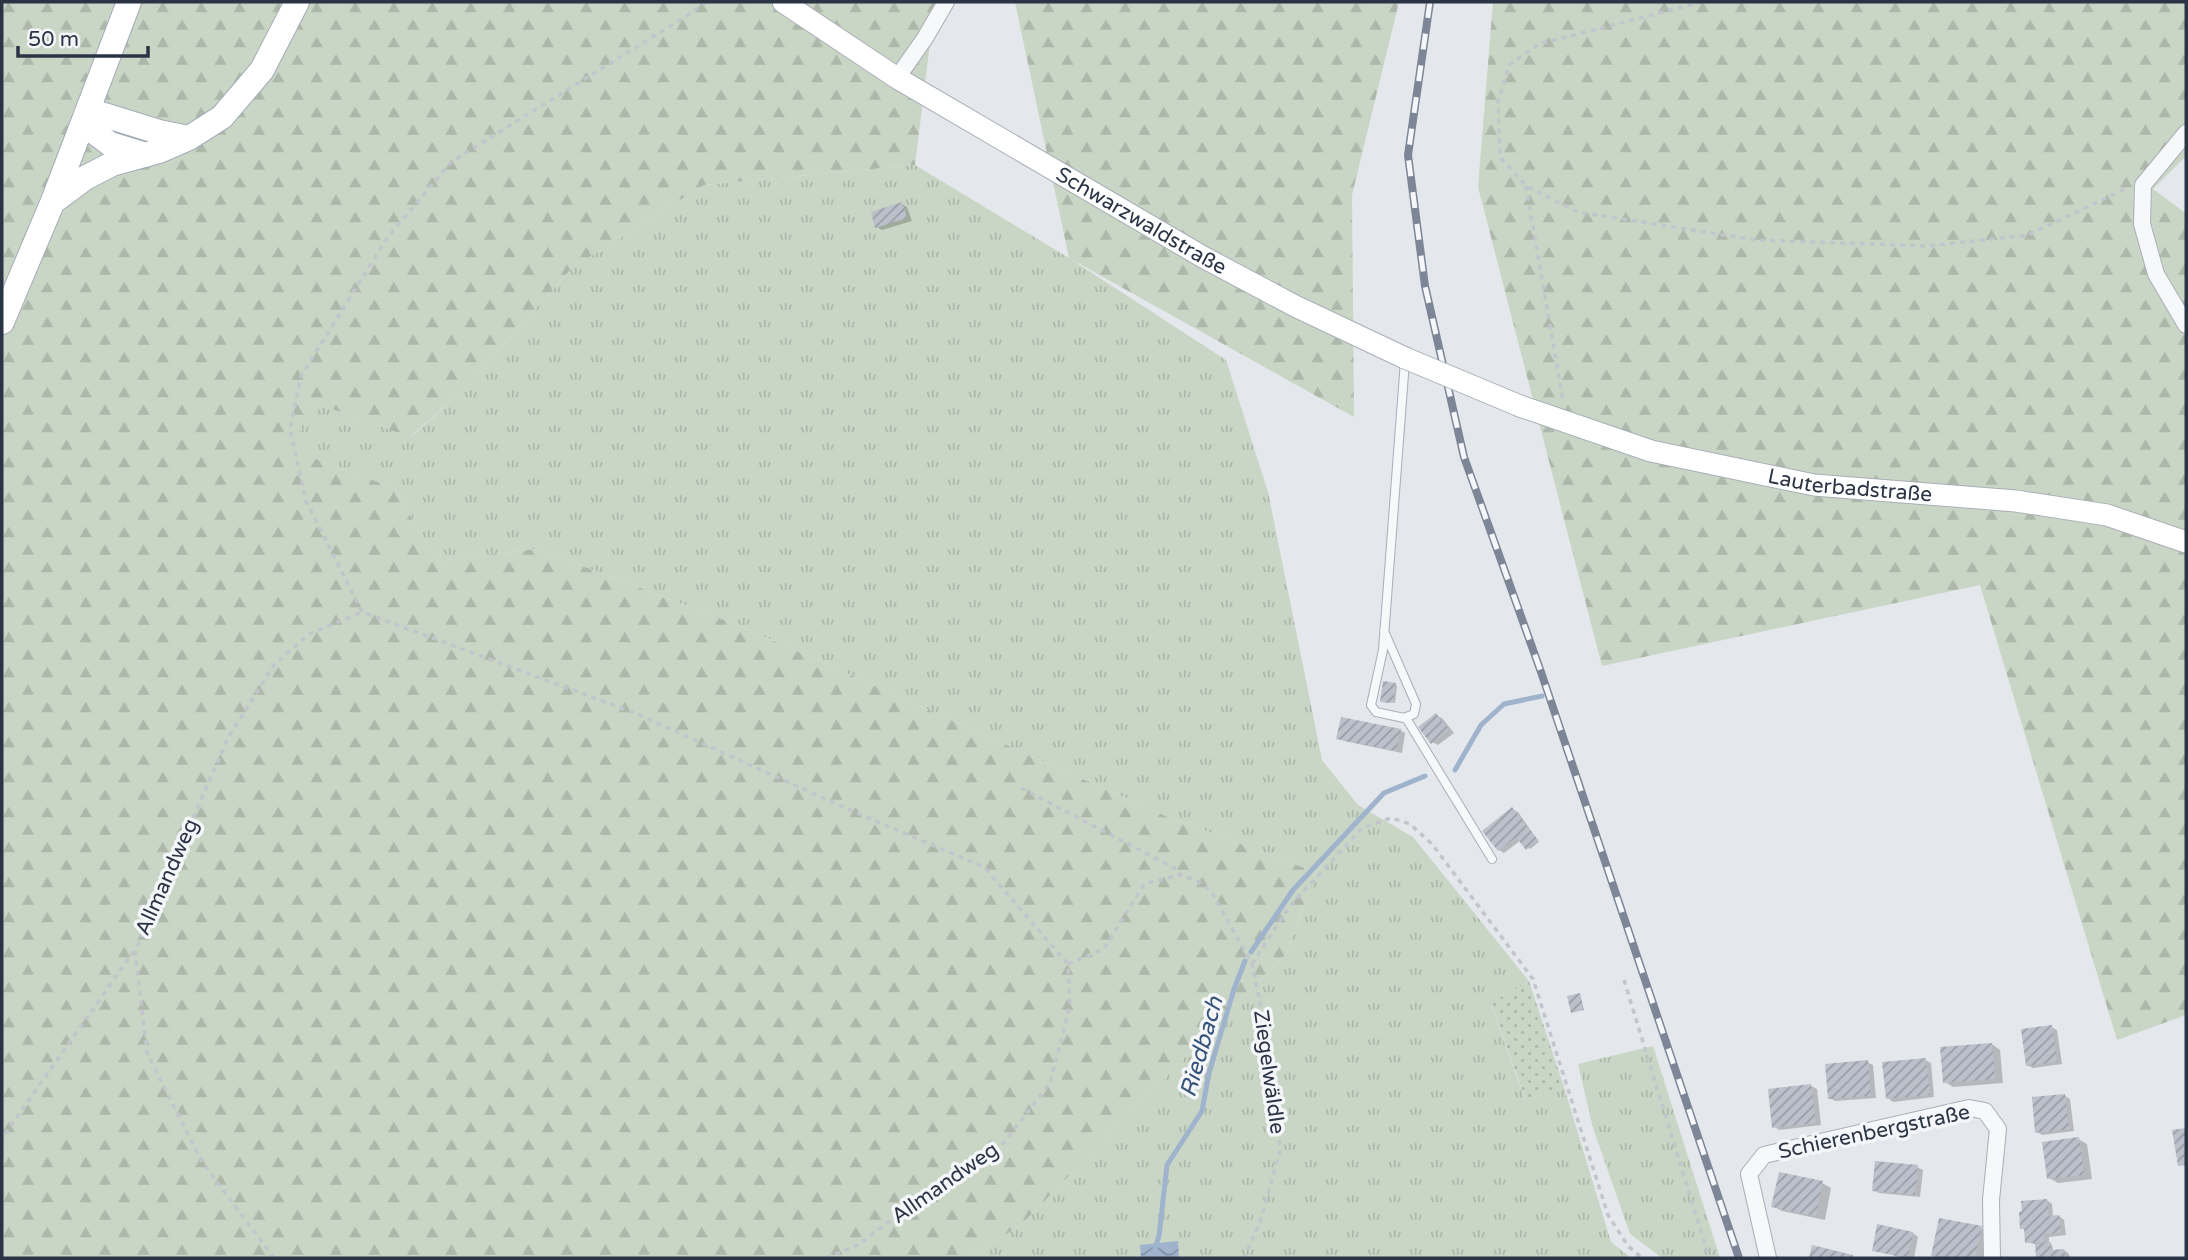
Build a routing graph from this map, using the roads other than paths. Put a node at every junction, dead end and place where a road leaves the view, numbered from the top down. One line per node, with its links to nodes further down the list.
1 (129, 2): 6 (main road)
2 (297, 2): 8 (main road)
3 (783, 2): 5 (main road, Schwarzwaldstraße)
4 (946, 2): 5 (street)
5 (897, 78): 13 (main road, Schwarzwaldstraße)
6 (88, 110): 8 (main road); 9 (main road); 10 (main road)
7 (2186, 132): 12 (street)
8 (189, 138): 9 (main road)
9 (146, 155): 10 (main road)
10 (53, 201): 11 (main road)
11 (2, 322)
12 (2186, 325)
13 (1405, 358): 14 (main road, Schwarzwaldstraße, bridge); 16 (lane)
14 (1520, 406): 15 (main road, Lauterbadstraße)
15 (2186, 542)
16 (1384, 631): 17 (lane); 17 (lane)
17 (1406, 718): 18 (lane)
18 (1492, 859)
19 (1768, 1258): 20 (street, Schierenbergstraße)
20 (1992, 1258)

